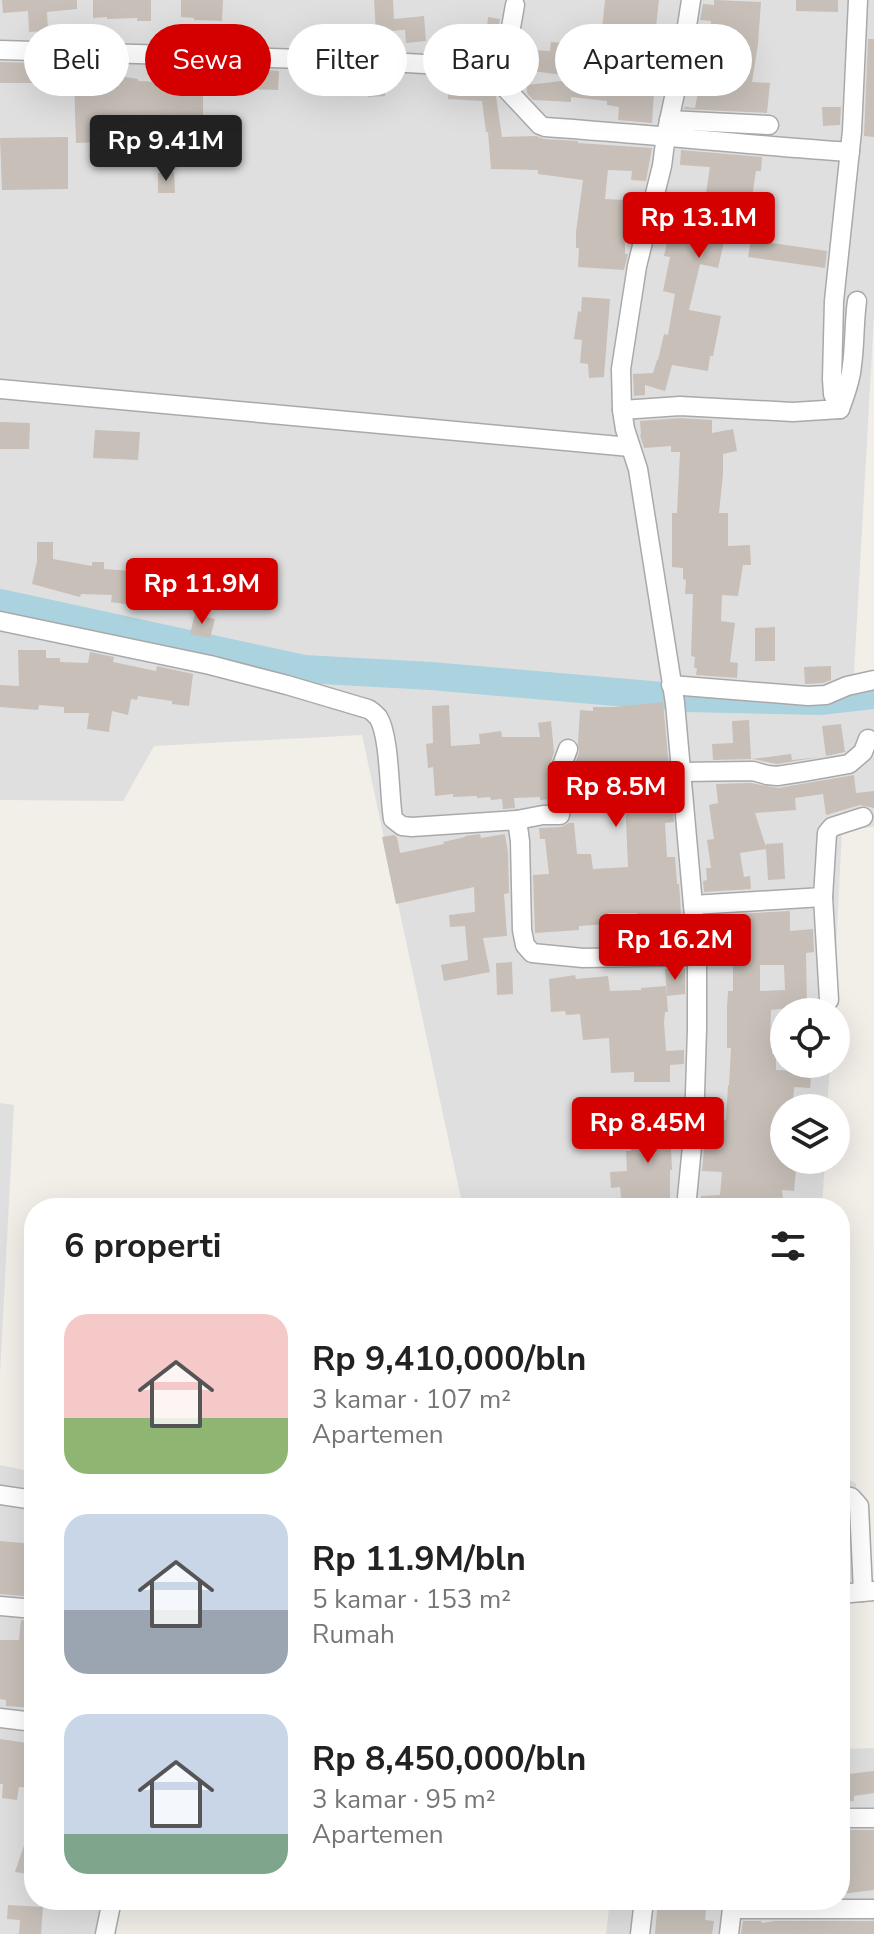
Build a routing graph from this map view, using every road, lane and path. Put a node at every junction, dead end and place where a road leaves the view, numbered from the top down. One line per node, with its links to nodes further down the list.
1 (691, 0): 9 (street)
2 (858, 0): 10 (street)
3 (515, 5): 4 (street)
4 (512, 24)
5 (0, 50): 6 (street)
6 (423, 64)
7 (513, 96): 9 (street)
8 (769, 125): 9 (street)
9 (667, 128): 10 (street); 15 (street)
10 (850, 152): 11 (street)
11 (834, 301): 12 (street); 14 (street)
12 (866, 301): 14 (street)
13 (0, 389): 16 (street)
14 (840, 409): 15 (street)
15 (622, 410): 16 (street)
16 (630, 447): 19 (street)
17 (0, 621): 24 (street)
18 (874, 680): 19 (street)
19 (673, 694): 22 (street)
20 (868, 739): 22 (street)
21 (568, 749): 24 (street)
22 (681, 772): 26 (street)
23 (863, 817): 25 (street)
24 (517, 820): 27 (street)
25 (823, 897): 26 (street); 28 (street)
26 (693, 905): 27 (street)
27 (697, 956): 29 (street)
28 (829, 998)
29 (687, 1198)
30 (0, 1495): 32 (street)
31 (850, 1497): 33 (street)
32 (24, 1499)
33 (869, 1592)
34 (0, 1606): 35 (street)
35 (24, 1608)
36 (0, 1718): 37 (street)
37 (24, 1721)
38 (850, 1818): 39 (street)
39 (874, 1818)
40 (850, 1908): 41 (street)
41 (874, 1909)
42 (110, 1910): 45 (street)
43 (643, 1910): 46 (street)
44 (731, 1910): 47 (street)
45 (105, 1934)
46 (640, 1934)
47 (729, 1934)

